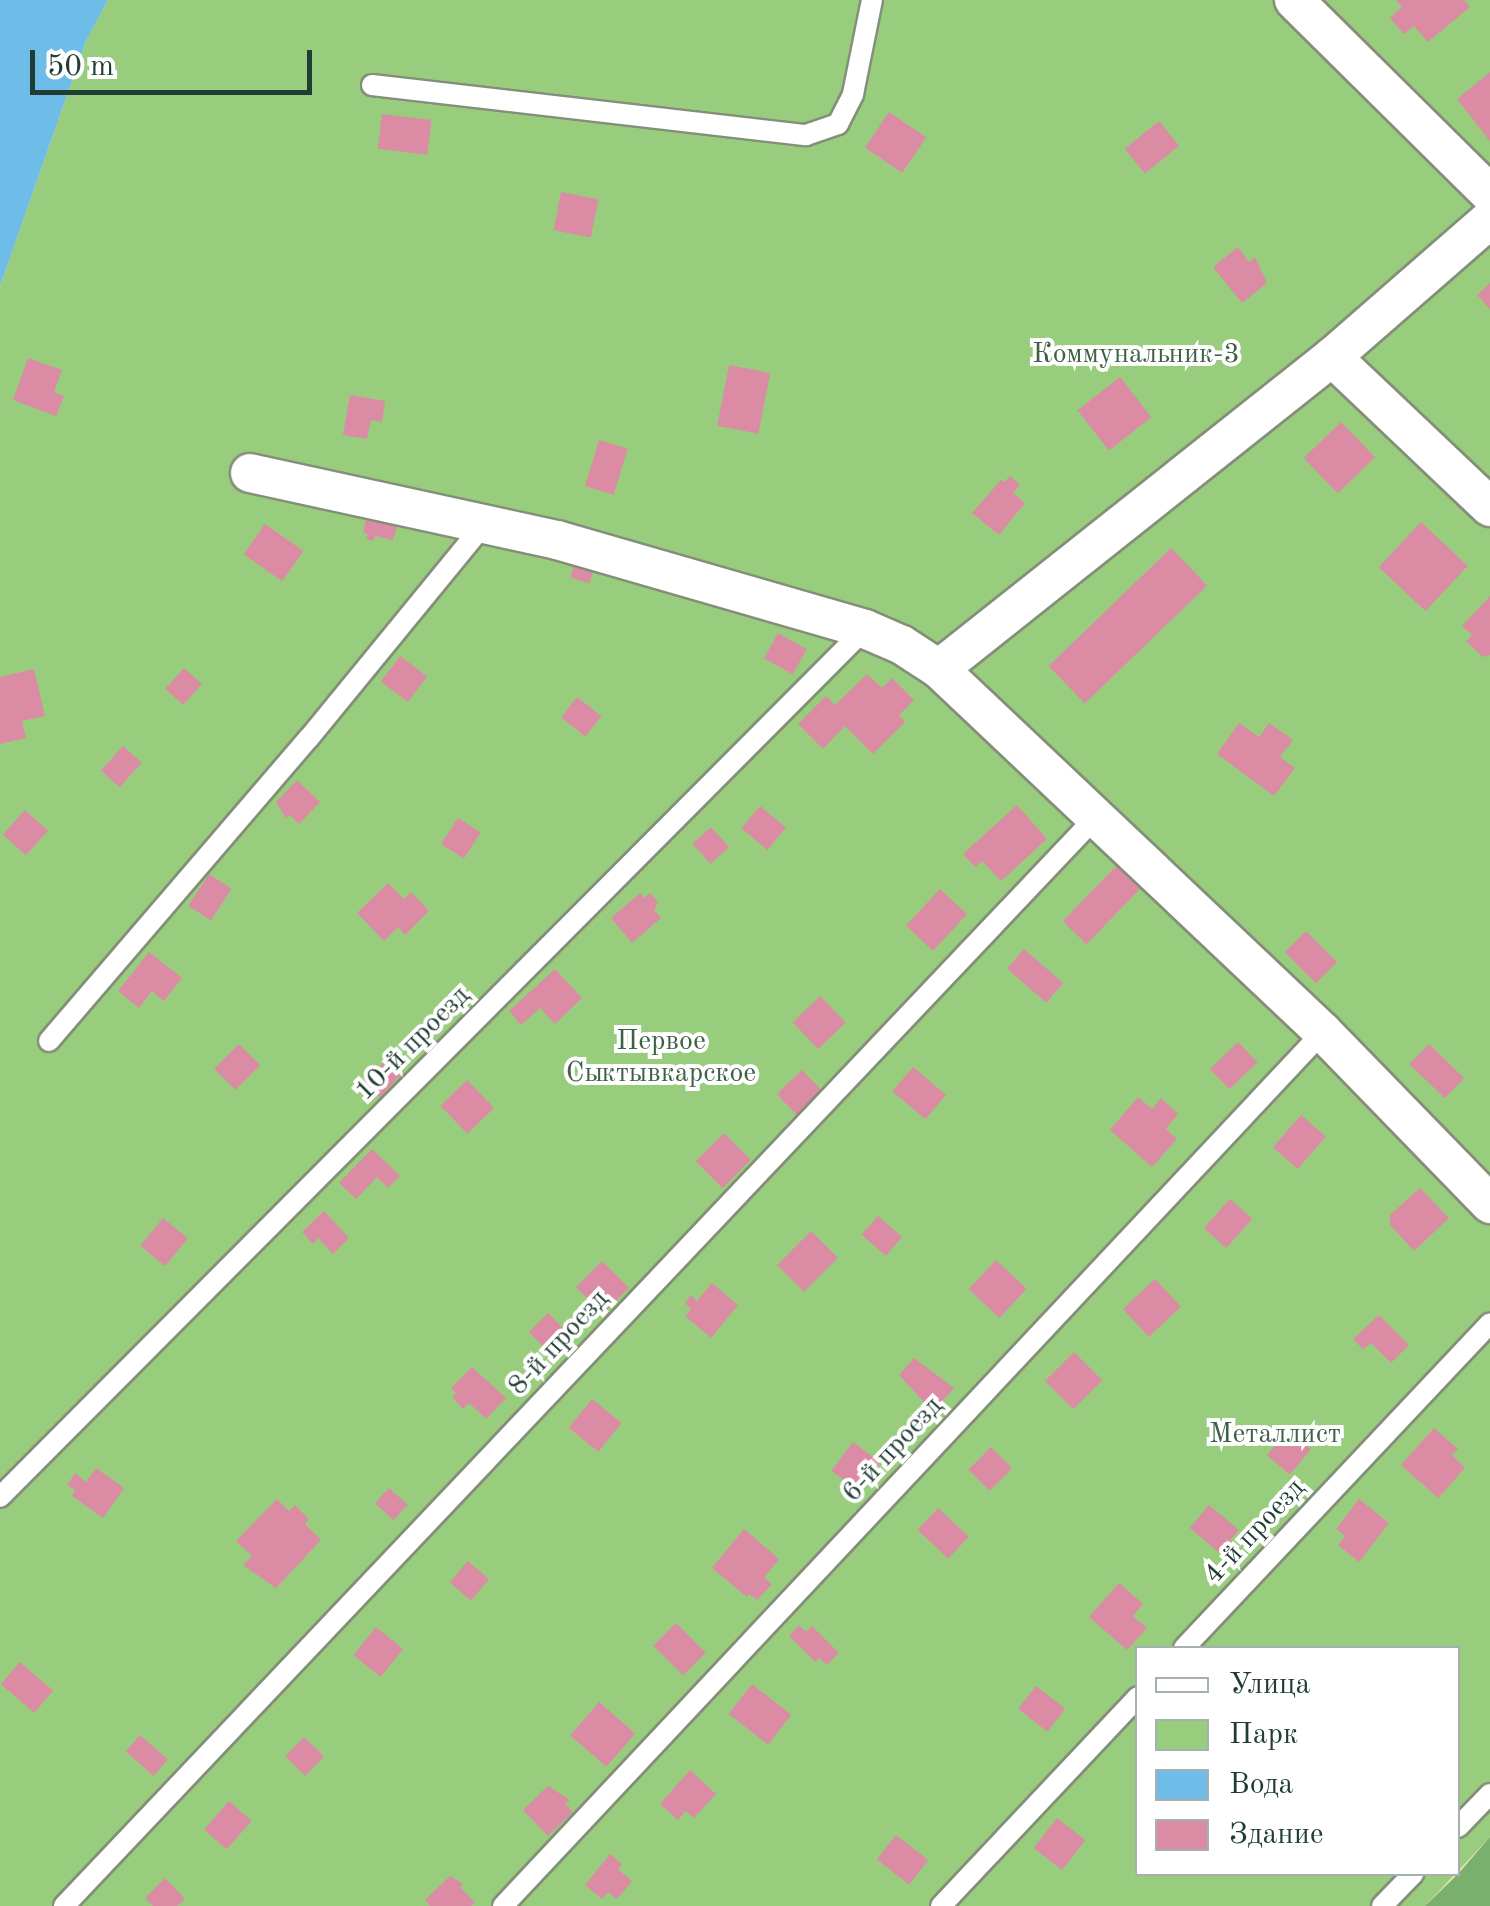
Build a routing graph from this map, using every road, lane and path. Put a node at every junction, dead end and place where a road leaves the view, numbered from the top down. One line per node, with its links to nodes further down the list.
1 (872, 0): 3 (lane)
2 (1294, 0): 4 (street)
3 (372, 85)
4 (1490, 194)
5 (1490, 219): 6 (street)
6 (1332, 357): 8 (street); 11 (street)
7 (250, 473): 9 (street)
8 (1490, 507)
9 (485, 524): 10 (street); 14 (lane)
10 (865, 630): 11 (street); 17 (lane, 10-й проезд)
11 (939, 669): 12 (street)
12 (1094, 819): 13 (street); 23 (lane, 8-й проезд)
13 (1323, 1032): 15 (street); 24 (lane, 6-й проезд)
14 (48, 1041)
15 (1490, 1204)
16 (1490, 1323): 18 (lane, 4-й проезд)
17 (0, 1496)
18 (1186, 1646)
19 (1135, 1701): 25 (lane)
20 (1490, 1794): 21 (lane)
21 (1460, 1825)
22 (1411, 1876): 26 (lane)
23 (64, 1906)
24 (503, 1906)
25 (941, 1906)
26 (1382, 1906)

